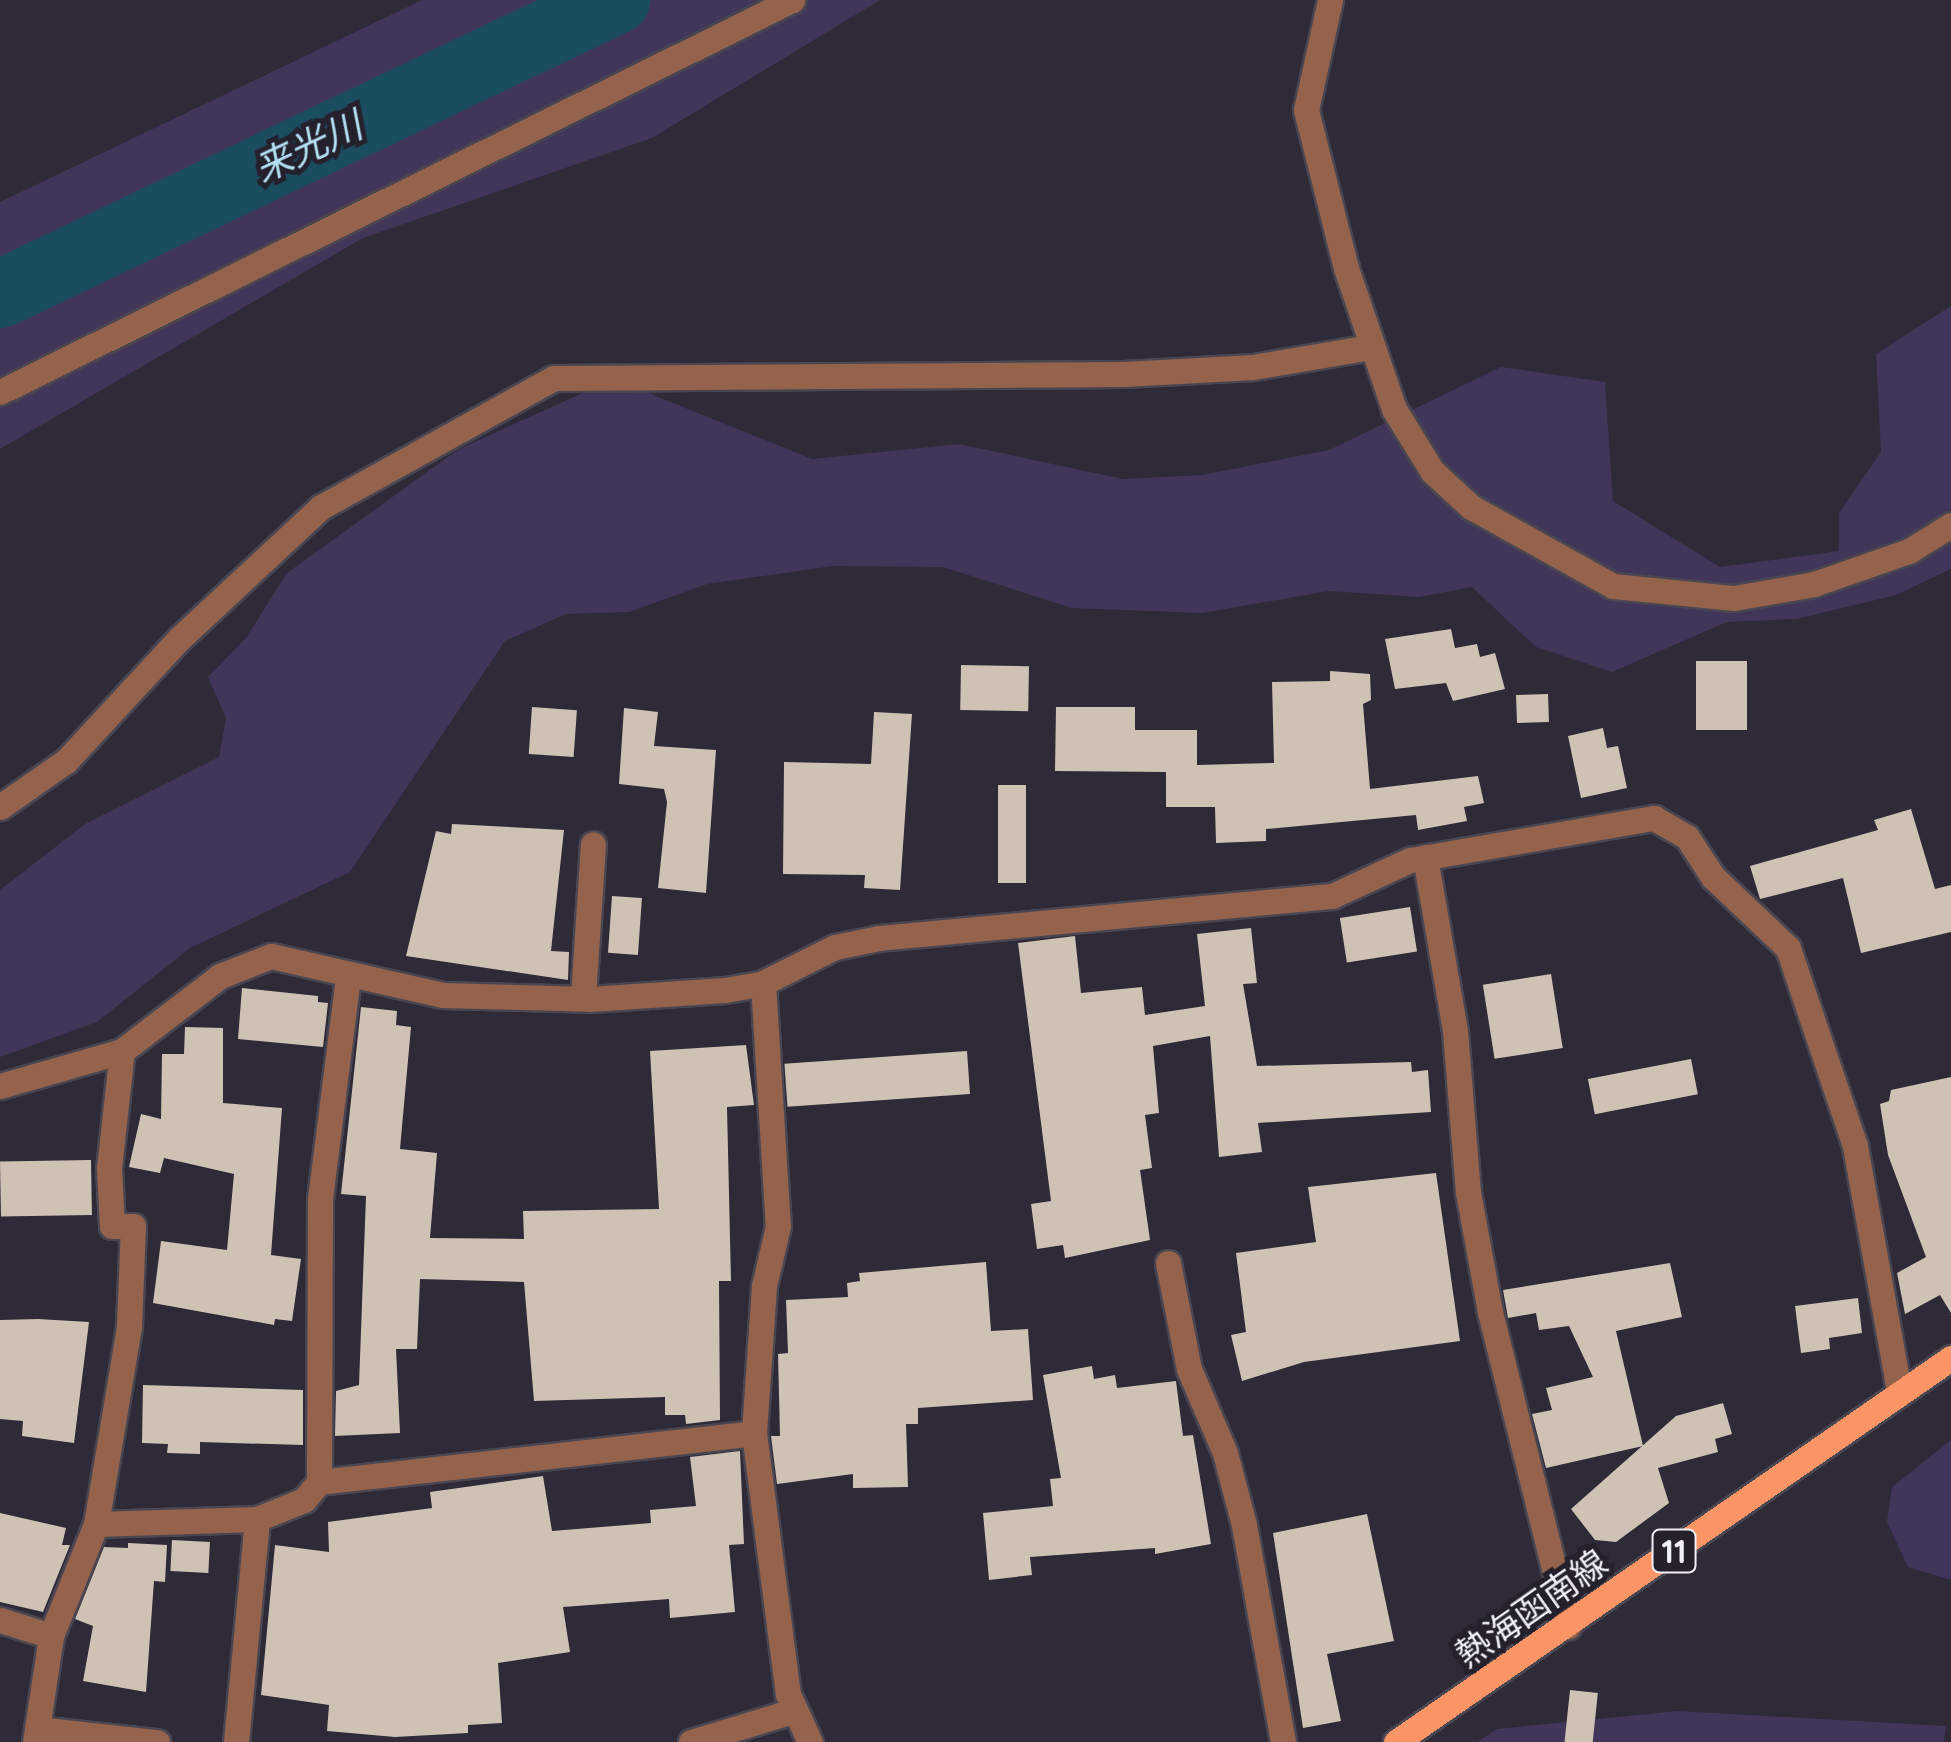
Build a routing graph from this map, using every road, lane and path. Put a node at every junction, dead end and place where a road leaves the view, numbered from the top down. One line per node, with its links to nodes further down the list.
1 (792, 0): 4 (street)
2 (1330, 0): 3 (street)
3 (1370, 348): 5 (street); 6 (street)
4 (0, 392)
5 (1951, 525)
6 (0, 807)
7 (593, 844): 11 (street)
8 (1425, 857): 10 (street); 16 (street); 22 (street)
9 (348, 976): 11 (street); 12 (street); 18 (street)
10 (764, 983): 11 (street); 17 (street)
11 (584, 998)
12 (122, 1051): 13 (street); 20 (street)
13 (0, 1086)
14 (1168, 1263): 30 (street)
15 (1951, 1358): 16 (main road, 熱海函南線 / 11)
16 (1899, 1391): 22 (main road, 熱海函南線 / 11)
17 (754, 1433): 18 (street); 24 (street)
18 (319, 1482): 19 (street)
19 (257, 1519): 20 (street); 27 (street)
20 (96, 1524): 23 (street)
21 (0, 1620): 23 (street)
22 (1568, 1626): 31 (main road, 熱海函南線 / 11)
23 (51, 1636): 25 (street)
24 (792, 1711): 28 (street); 29 (street)
25 (36, 1736): 26 (street)
26 (157, 1742)
27 (236, 1742)
28 (691, 1742)
29 (810, 1742)
30 (1283, 1742)
31 (1396, 1742)

